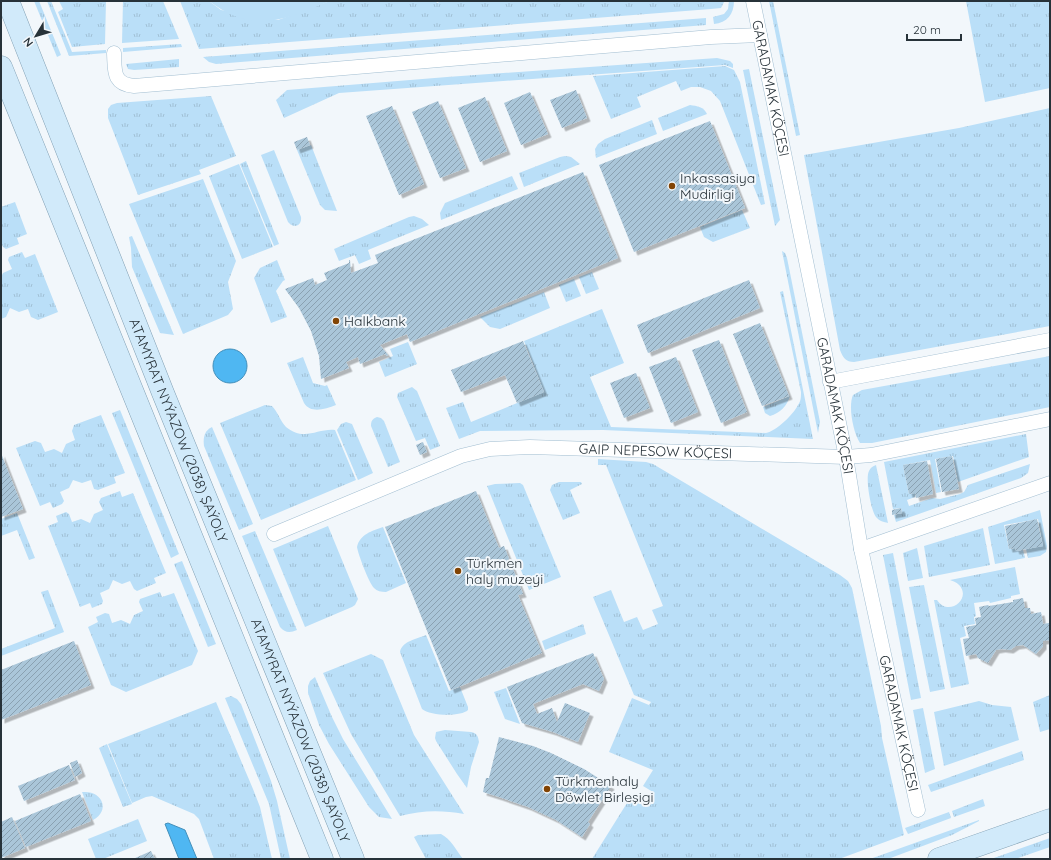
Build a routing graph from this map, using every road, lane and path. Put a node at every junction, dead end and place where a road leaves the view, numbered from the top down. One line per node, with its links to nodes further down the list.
1 (8, 1): 4 (main road, ATAMYRAT NYÝAZOW (2038) ŞAÝOLY)
2 (15, 1): 4 (main road)
3 (753, 1): 5 (street, GARADAMAK KÖÇESI)
4 (20, 31): 17 (main road, ATAMYRAT NYÝAZOW (2038) ŞAÝOLY)
5 (760, 35): 6 (street); 9 (street, GARADAMAK KÖÇESI)
6 (114, 53)
7 (1, 67): 18 (main road, ATAMYRAT NYÝAZOW (2038) ŞAÝOLY)
8 (1050, 340): 9 (street)
9 (830, 382): 11 (street, GARADAMAK KÖÇESI)
10 (1050, 419): 11 (street, GAIP NEPESOW KÖÇESI)
11 (846, 457): 13 (street, GAIP NEPESOW KÖÇESI); 14 (street, GARADAMAK KÖÇESI)
12 (1050, 483): 14 (street)
13 (274, 534)
14 (861, 549): 15 (street, GARADAMAK KÖÇESI)
15 (918, 810)
16 (1050, 820): 20 (main road)
17 (350, 852): 19 (main road)
18 (322, 859)
19 (367, 859)
20 (939, 859)

